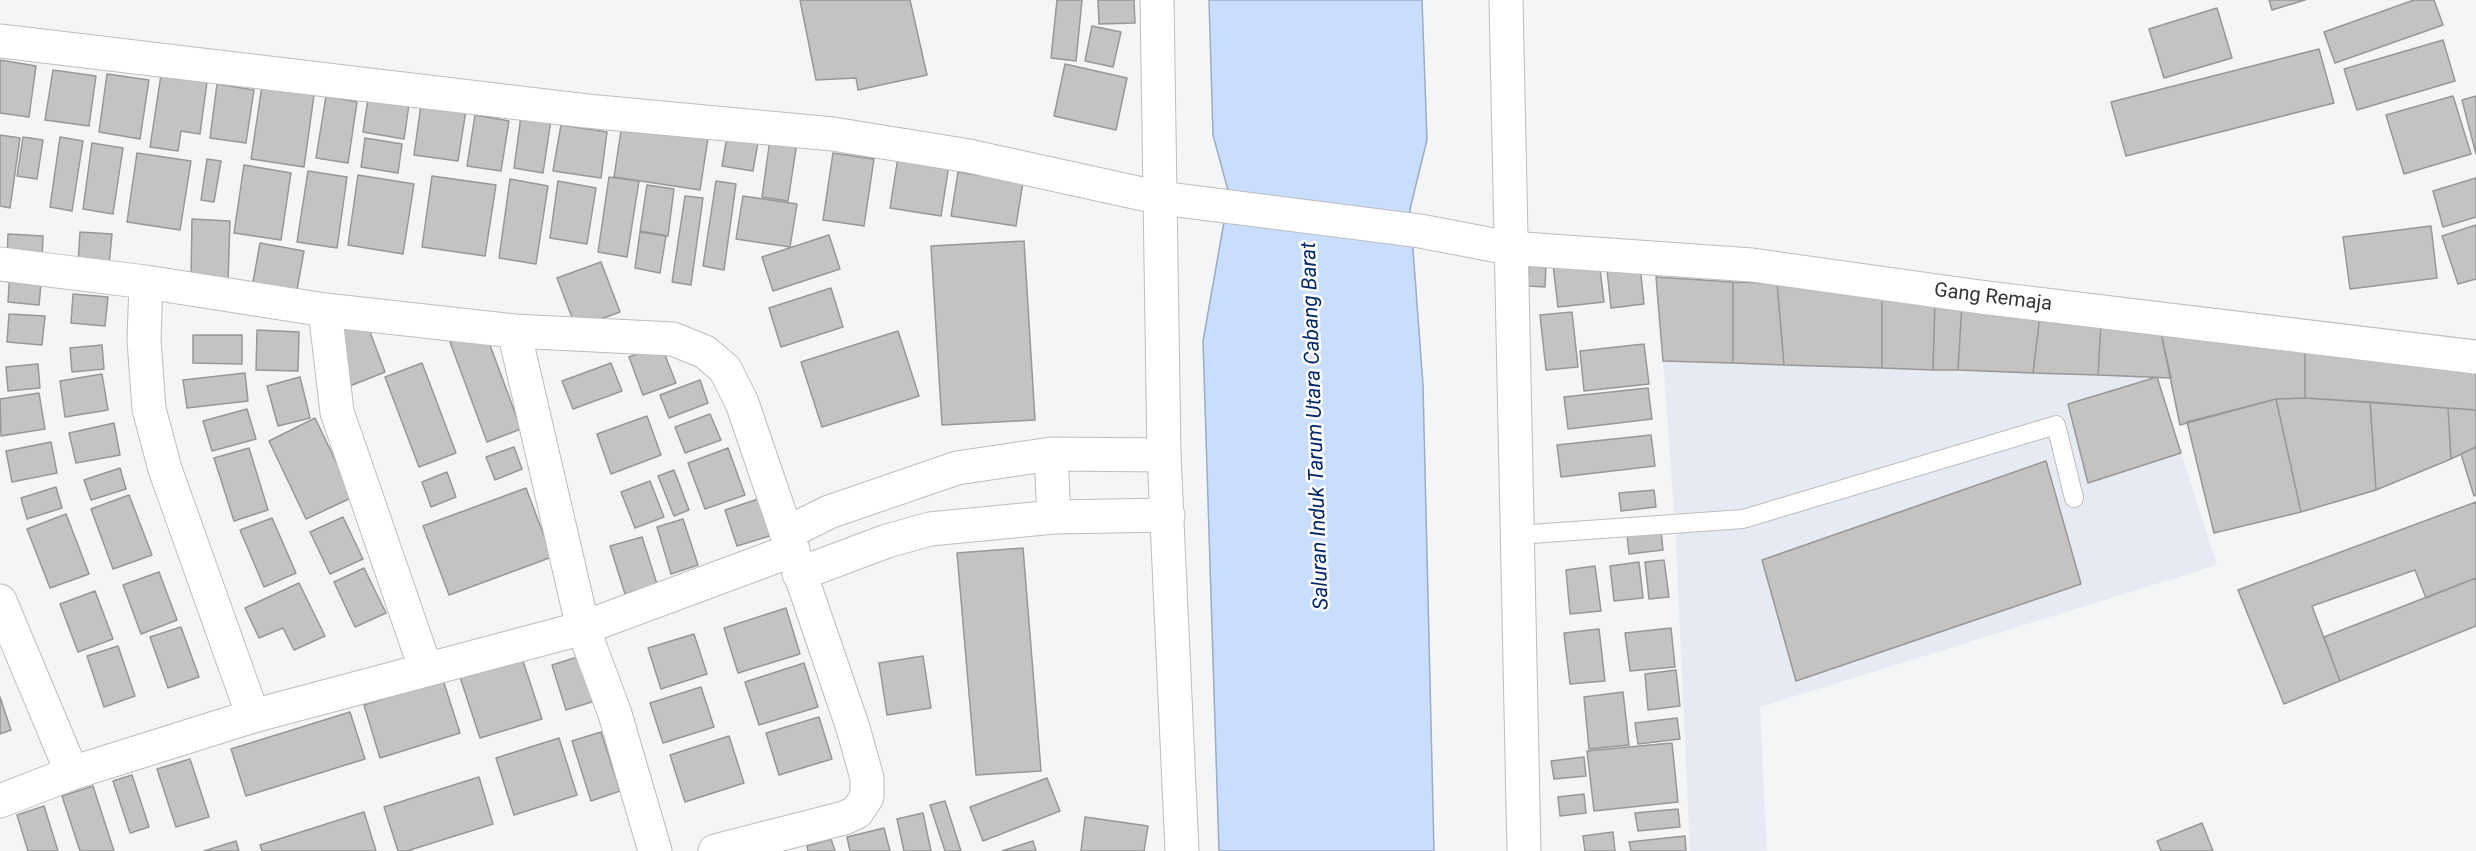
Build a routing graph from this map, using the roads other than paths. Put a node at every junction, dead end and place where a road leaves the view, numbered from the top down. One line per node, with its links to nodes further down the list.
1 (1157, 0): 4 (street)
2 (1506, 0): 5 (street)
3 (0, 41): 4 (street, Gang Remaja)
4 (1161, 198): 5 (street, Gang Remaja); 12 (street)
5 (1509, 248): 10 (street, Gang Remaja); 18 (street)
6 (0, 264): 7 (street)
7 (146, 282): 8 (street); 23 (street)
8 (325, 310): 9 (street); 22 (street)
9 (514, 331): 19 (street); 21 (street)
10 (2476, 357)
11 (1051, 454): 12 (street); 13 (street); 16 (street)
12 (1164, 456): 15 (street)
13 (921, 480): 17 (street); 19 (street)
14 (2074, 498): 18 (lane)
15 (1168, 516): 16 (street); 28 (street)
16 (1054, 517): 17 (street)
17 (930, 529): 19 (street)
18 (1517, 535): 29 (street)
19 (793, 552): 21 (street); 27 (street)
20 (0, 601): 24 (street)
21 (583, 628): 22 (street); 26 (street)
22 (426, 670): 23 (street)
23 (253, 716): 24 (street)
24 (72, 773): 25 (street)
25 (0, 801)
26 (655, 851)
27 (715, 851)
28 (1182, 851)
29 (1524, 851)

